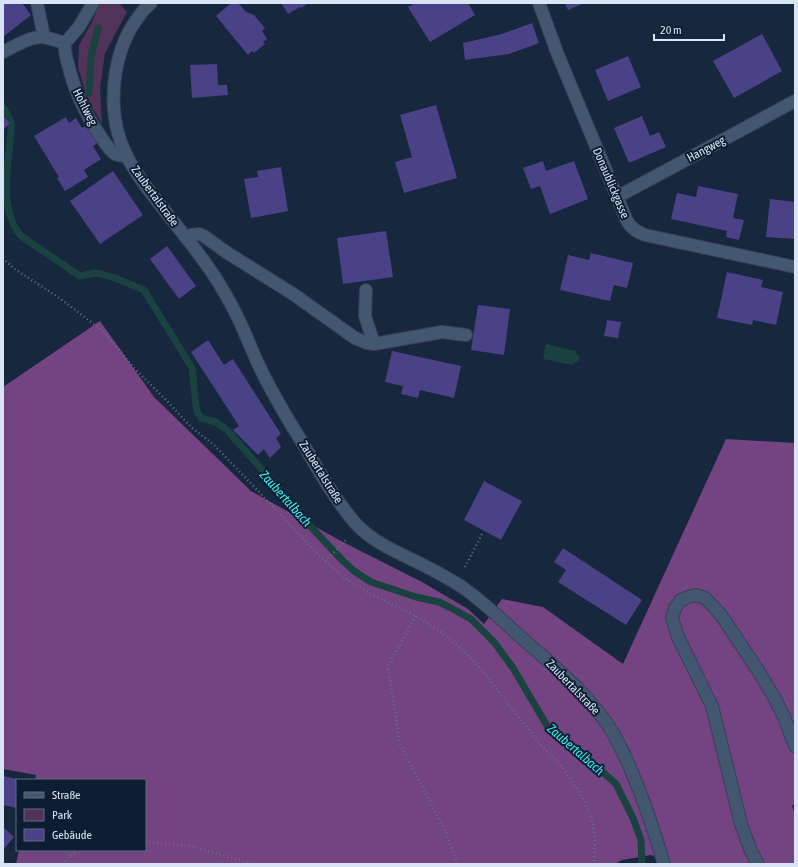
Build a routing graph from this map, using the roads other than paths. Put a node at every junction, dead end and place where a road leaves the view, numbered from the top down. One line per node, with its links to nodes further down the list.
1 (37, 3): 5 (street)
2 (93, 3): 6 (street)
3 (539, 3): 10 (street, Donaublickgasse)
4 (145, 5): 9 (street, Zaubertalstraße)
5 (44, 37): 6 (street); 7 (street)
6 (64, 43): 9 (street, Hohlweg)
7 (3, 52)
8 (795, 101): 10 (street, Hangweg)
9 (127, 156): 11 (street, Zaubertalstraße)
10 (617, 196): 12 (street, Donaublickgasse)
11 (187, 239): 15 (street); 17 (street, Zaubertalstraße)
12 (795, 267)
13 (366, 290): 15 (street)
14 (466, 335): 15 (street)
15 (374, 344)
16 (795, 746): 18 (street)
17 (664, 864)
18 (758, 864)

